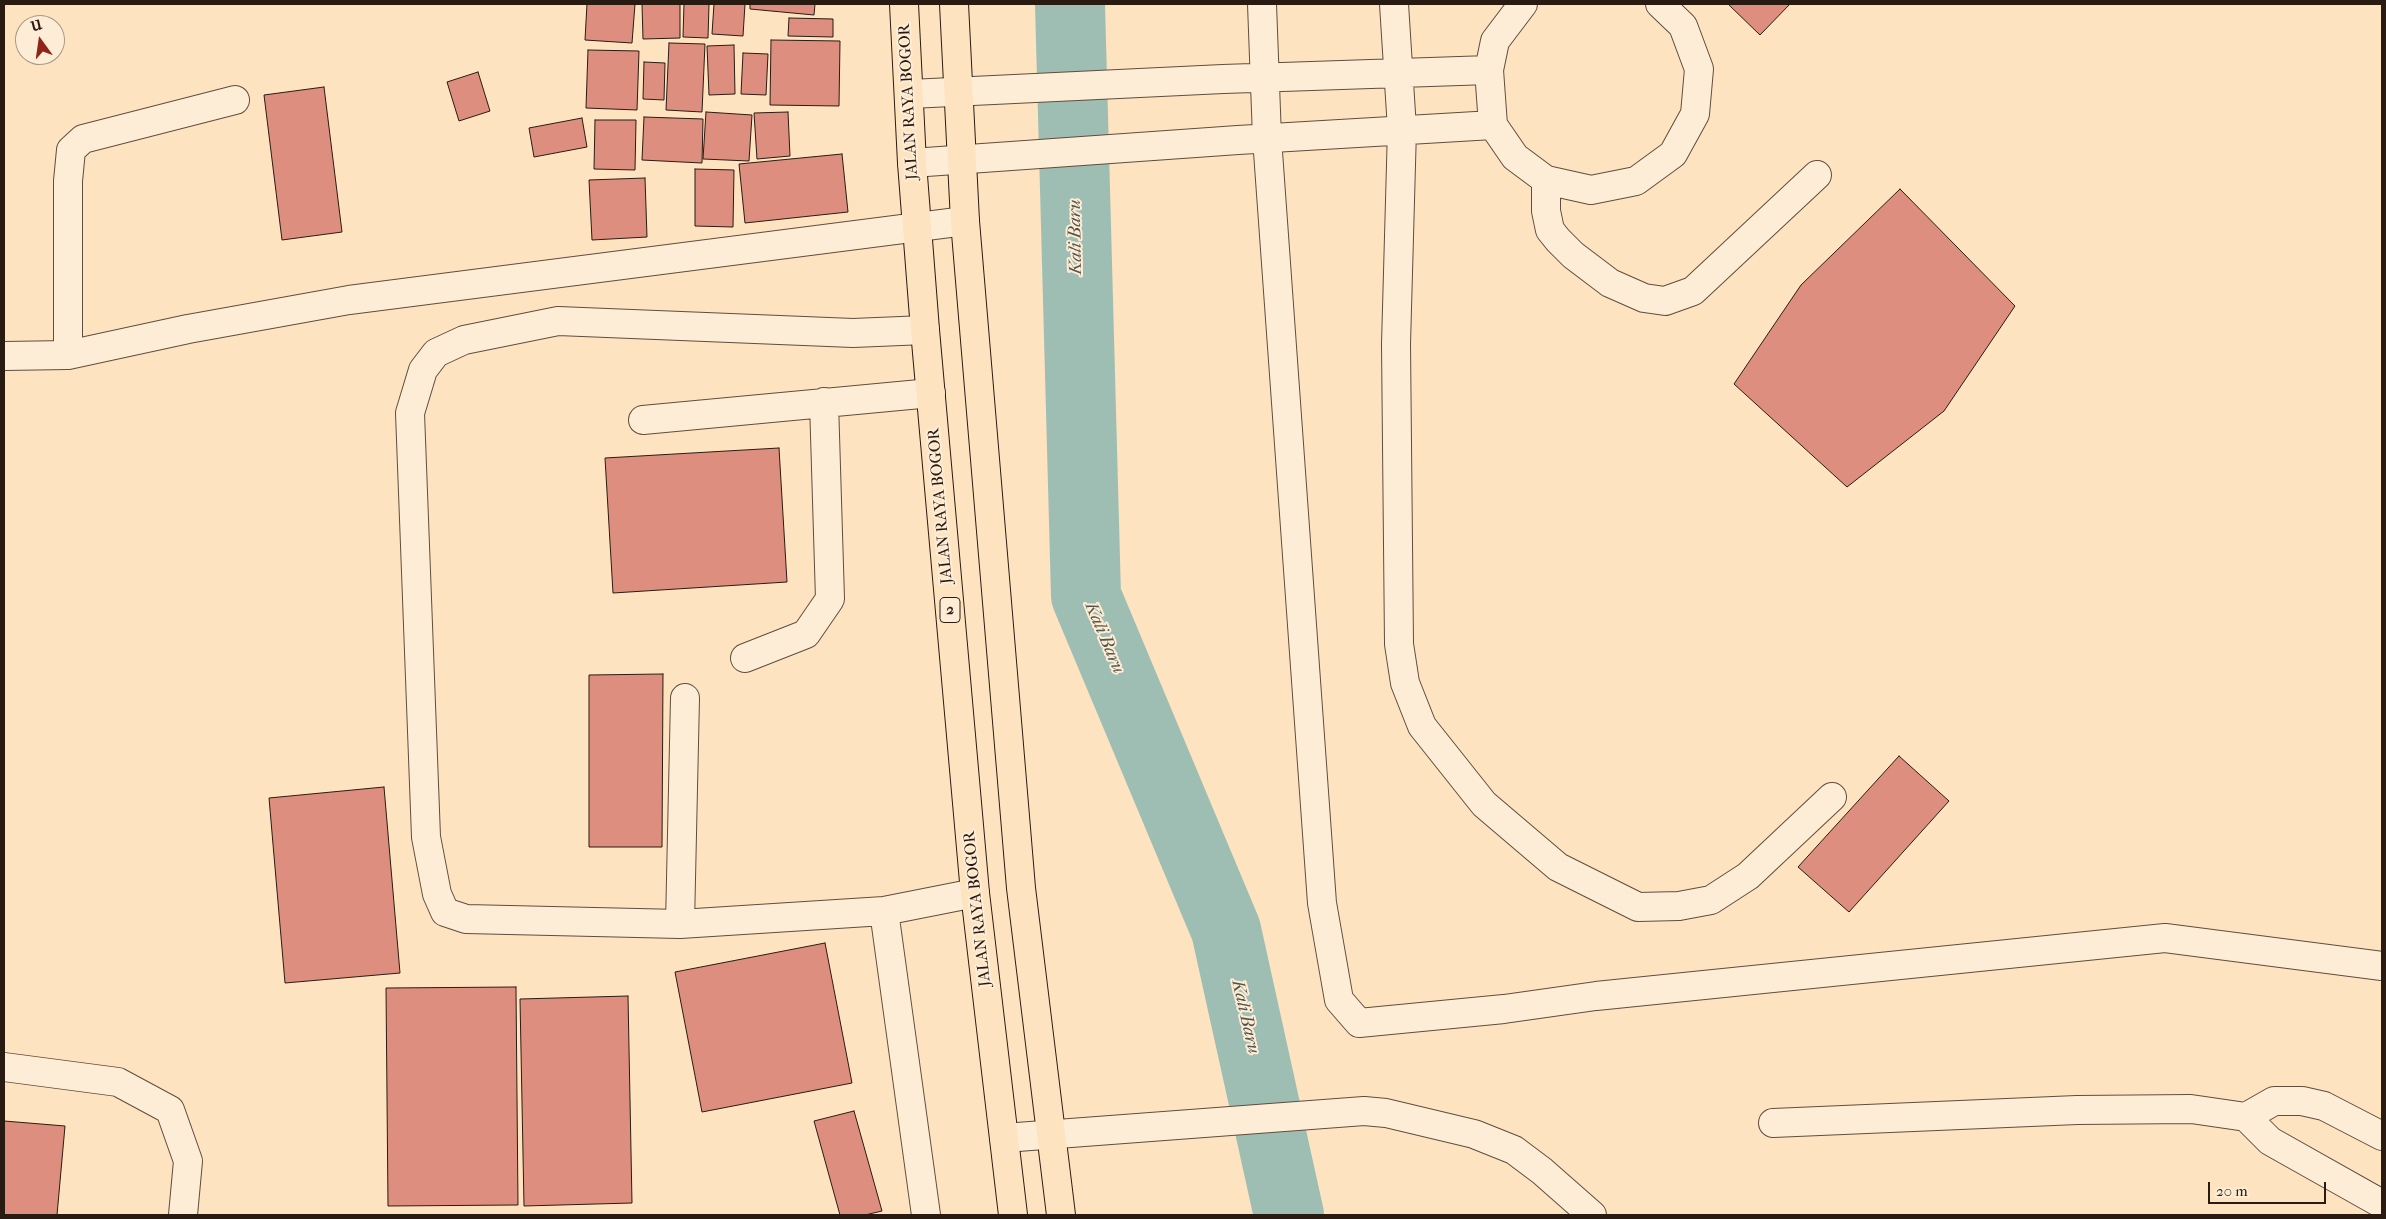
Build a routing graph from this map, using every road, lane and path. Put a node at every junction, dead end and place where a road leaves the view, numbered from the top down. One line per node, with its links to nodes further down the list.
1 (904, 4): 11 (highway, JALAN RAYA BOGOR / 2)
2 (954, 4): 10 (highway)
3 (1262, 4): 9 (street)
4 (1394, 4): 8 (street)
5 (1523, 4): 7 (street)
6 (1660, 4): 19 (street)
7 (1489, 70): 8 (street); 13 (street)
8 (1398, 73): 9 (street); 14 (street)
9 (1266, 77): 10 (street); 15 (street)
10 (960, 91): 11 (street); 16 (highway)
11 (910, 94): 17 (highway, JALAN RAYA BOGOR / 2)
12 (235, 100): 23 (street)
13 (1494, 125): 14 (street); 19 (street)
14 (1402, 130): 15 (street); 30 (street)
15 (1267, 138): 16 (street); 34 (street)
16 (962, 160): 17 (street); 20 (highway)
17 (912, 163): 21 (highway, JALAN RAYA BOGOR / 2)
18 (1817, 175): 19 (street)
19 (1546, 180)
20 (965, 221): 21 (street); 38 (highway)
21 (917, 226): 22 (highway, JALAN RAYA BOGOR / 2); 23 (street)
22 (925, 330): 25 (highway, JALAN RAYA BOGOR / 2); 33 (street)
23 (68, 354): 24 (street)
24 (4, 356)
25 (931, 393): 26 (street); 31 (highway, JALAN RAYA BOGOR / 2)
26 (824, 402): 27 (street); 28 (street)
27 (643, 420)
28 (745, 658)
29 (685, 698): 33 (street)
30 (1832, 798)
31 (975, 893): 32 (street); 40 (highway, JALAN RAYA BOGOR / 2)
32 (884, 911): 33 (street); 43 (street)
33 (680, 924)
34 (2382, 966)
35 (4, 1067): 42 (street)
36 (2246, 1116): 37 (street); 39 (street); 41 (street)
37 (1773, 1124)
38 (1052, 1136): 40 (street); 45 (highway); 46 (street)
39 (2382, 1136)
40 (1004, 1138): 44 (highway, JALAN RAYA BOGOR / 2)
41 (2382, 1204)
42 (183, 1215)
43 (926, 1215)
44 (1013, 1215)
45 (1061, 1215)
46 (1592, 1215)

